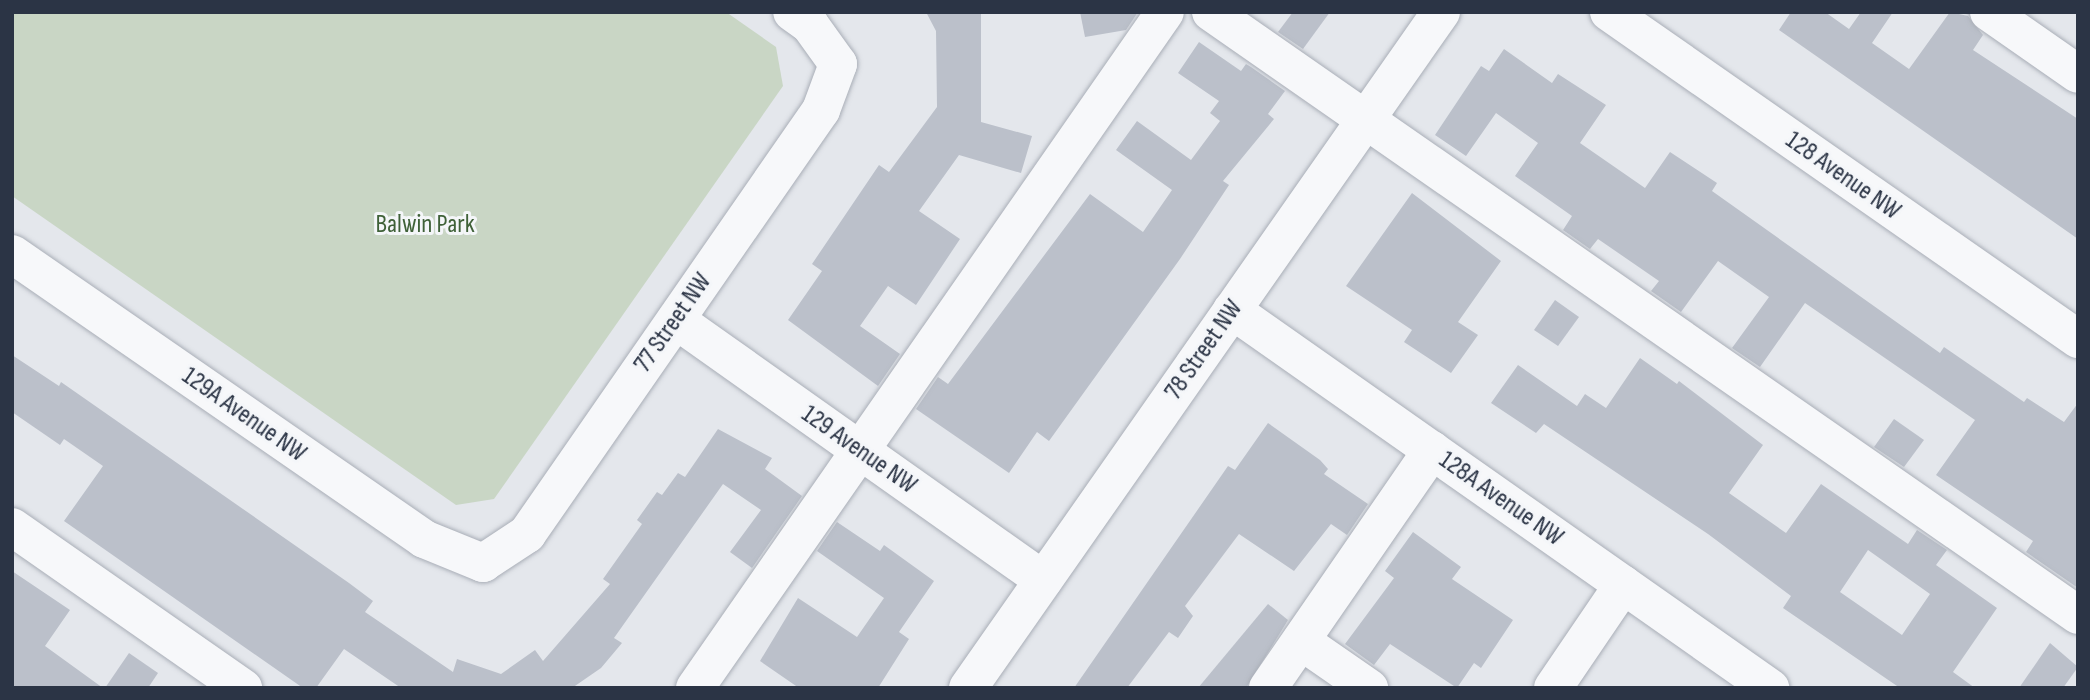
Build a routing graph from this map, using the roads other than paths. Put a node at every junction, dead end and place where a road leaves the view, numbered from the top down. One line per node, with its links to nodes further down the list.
1 (792, 12): 11 (street, 77 Street NW)
2 (1165, 12): 14 (street)
3 (1211, 12): 8 (street)
4 (1441, 12): 8 (street, 78 Street NW)
5 (1609, 12): 12 (street, 128 Avenue NW)
6 (1989, 12): 7 (street)
7 (2078, 74)
8 (1367, 118): 10 (street, 78 Street NW); 19 (street)
9 (12, 254): 16 (street, 129A Avenue NW)
10 (1232, 310): 13 (street, 128A Avenue NW); 17 (street, 78 Street NW)
11 (676, 320): 14 (street, 129 Avenue NW); 16 (street, 77 Street NW)
12 (2078, 339)
13 (1432, 450): 18 (street, 128A Avenue NW); 20 (street)
14 (861, 452): 17 (street, 129 Avenue NW); 22 (street)
15 (12, 527): 21 (street)
16 (483, 563)
17 (1043, 580): 23 (street, 78 Street NW)
18 (1623, 585): 26 (street); 27 (street, 128A Avenue NW)
19 (2078, 615)
20 (1301, 641): 24 (street); 25 (street)
21 (243, 688)
22 (695, 688)
23 (968, 688)
24 (1268, 688)
25 (1368, 688)
26 (1553, 688)
27 (1770, 688)

